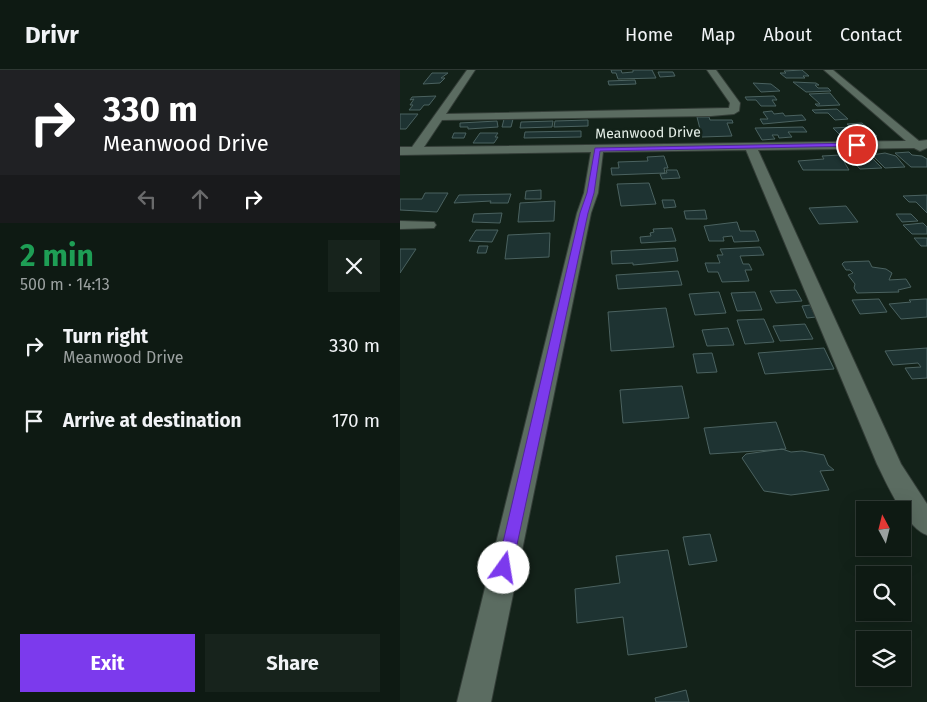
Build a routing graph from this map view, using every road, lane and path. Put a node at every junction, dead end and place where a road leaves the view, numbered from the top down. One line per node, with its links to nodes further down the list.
1 (471, 70): 4 (street)
2 (711, 70): 4 (street)
3 (828, 70): 5 (street)
4 (438, 117): 9 (street)
5 (922, 144): 6 (street, Meanwood Drive); 10 (street)
6 (751, 147): 7 (street, Meanwood Drive); 13 (street)
7 (597, 149): 9 (street, Meanwood Drive); 14 (street)
8 (400, 151): 9 (street, Meanwood Drive)
9 (415, 151)
10 (927, 153)
11 (400, 225): 12 (street)
12 (429, 225)
13 (927, 524)
14 (474, 702)

